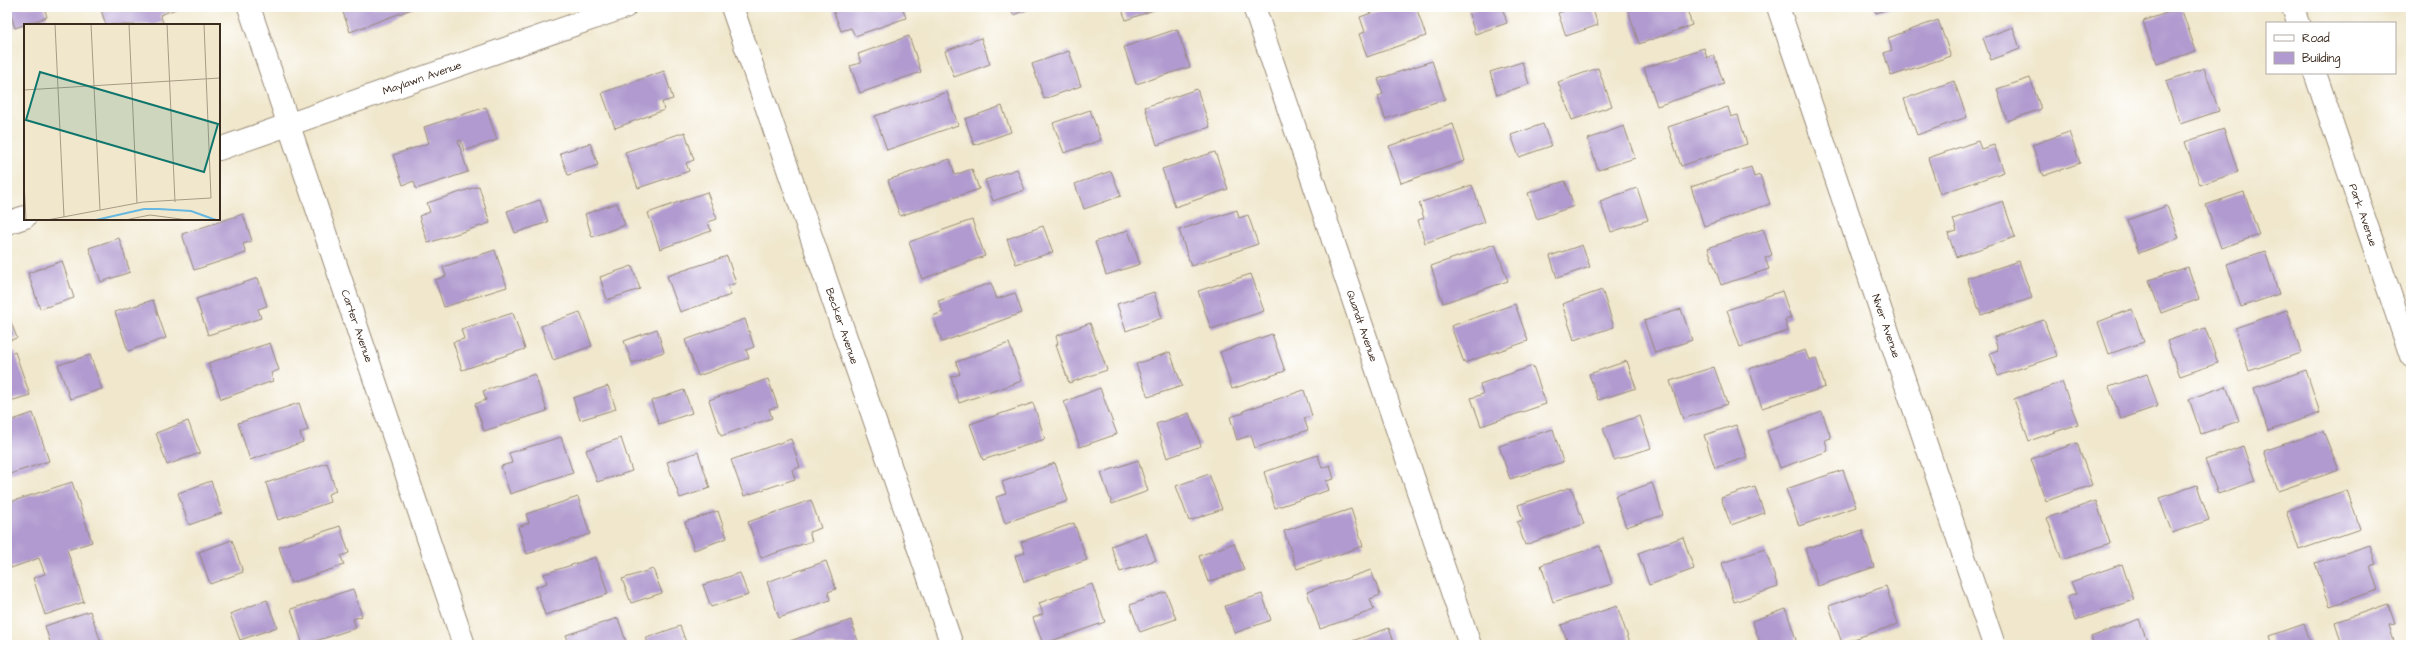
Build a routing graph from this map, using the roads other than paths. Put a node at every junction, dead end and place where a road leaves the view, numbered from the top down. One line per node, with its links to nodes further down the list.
1 (249, 7): 9 (street, Carter Avenue)
2 (625, 7): 9 (street, Maylawn Avenue)
3 (732, 7): 15 (street, Becker Avenue)
4 (1254, 7): 16 (street, Quandt Avenue)
5 (1778, 7): 17 (street, Niver Avenue)
6 (2293, 7): 7 (street)
7 (2298, 22)
8 (2315, 74): 13 (street, Park Avenue)
9 (289, 124): 10 (street, Maylawn Avenue); 14 (street, Carter Avenue)
10 (220, 149)
11 (24, 217): 12 (street)
12 (7, 223)
13 (2411, 356)
14 (464, 645)
15 (952, 645)
16 (1470, 645)
17 (1994, 645)

